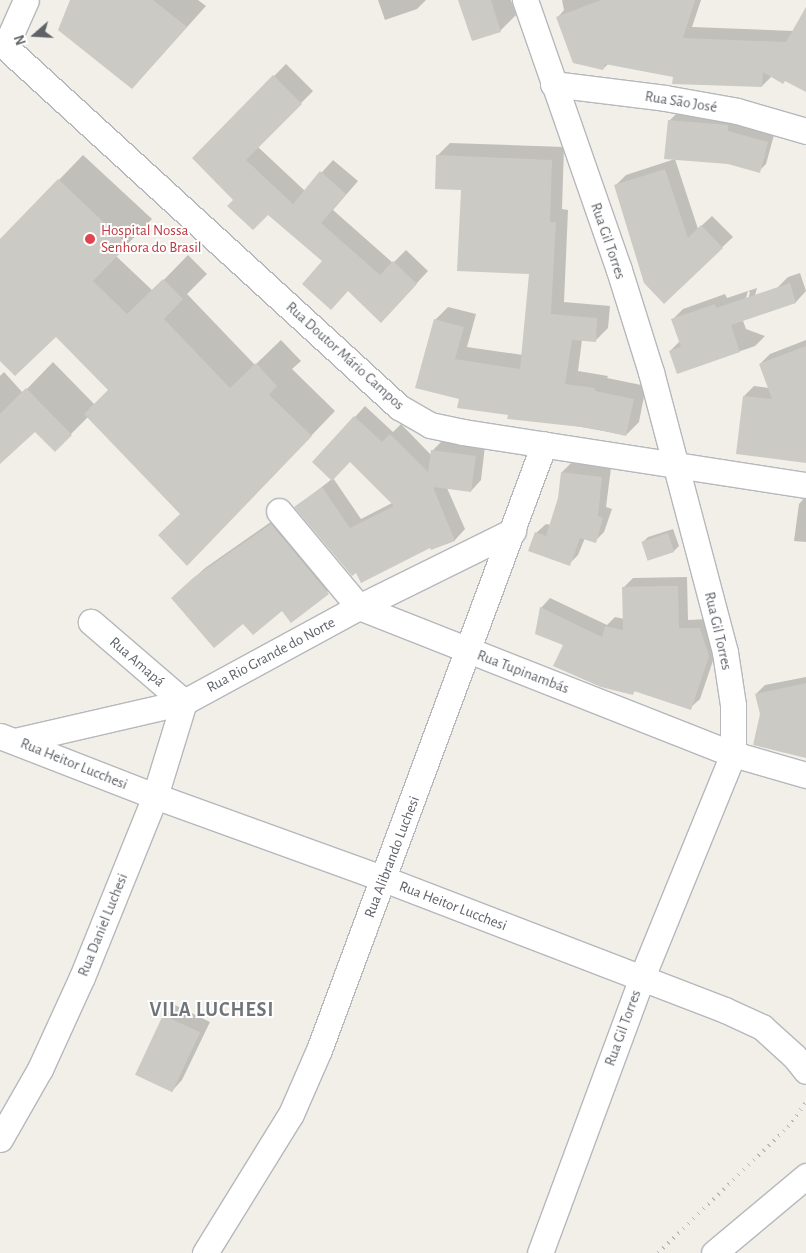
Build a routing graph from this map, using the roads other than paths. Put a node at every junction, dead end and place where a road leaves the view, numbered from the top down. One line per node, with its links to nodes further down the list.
1 (26, 0): 3 (street)
2 (525, 0): 4 (street, Rua Gil Torres)
3 (2, 45): 6 (street, Rua Doutor Mário Campos)
4 (553, 84): 5 (street, Rua São José); 7 (street, Rua Gil Torres)
5 (806, 131)
6 (544, 444): 7 (street, Rua Doutor Mário Campos); 10 (street, Rua Alibrando Luchesi)
7 (674, 466): 8 (street, Rua Doutor Mário Campos); 16 (street, Rua Gil Torres)
8 (806, 485)
9 (280, 511): 11 (street, Rua Tupinambás)
10 (513, 531): 11 (street, Rua Rio Grande do Norte); 13 (street, Rua Alibrando Luchesi)
11 (359, 607): 13 (street, Rua Tupinambás); 14 (street, Rua Rio Grande do Norte)
12 (91, 622): 14 (street, Rua Amapá)
13 (469, 650): 16 (street, Rua Tupinambás); 19 (street, Rua Alibrando Luchesi)
14 (184, 702): 15 (street, Rua Rio Grande do Norte); 18 (street, Rua Daniel Luchesi)
15 (7, 738): 18 (street, Rua Heitor Lucchesi)
16 (733, 754): 17 (street, Rua Tupinambás); 20 (street, Rua Gil Torres)
17 (806, 776)
18 (155, 796): 19 (street, Rua Heitor Lucchesi); 22 (street, Rua Daniel Luchesi)
19 (384, 879): 20 (street, Rua Heitor Lucchesi); 24 (street, Rua Alibrando Luchesi)
20 (641, 980): 21 (street, Rua Heitor Lucchesi); 25 (street, Rua Gil Torres)
21 (806, 1071)
22 (0, 1139)
23 (806, 1176): 26 (street)
24 (205, 1253)
25 (540, 1253)
26 (714, 1253)

